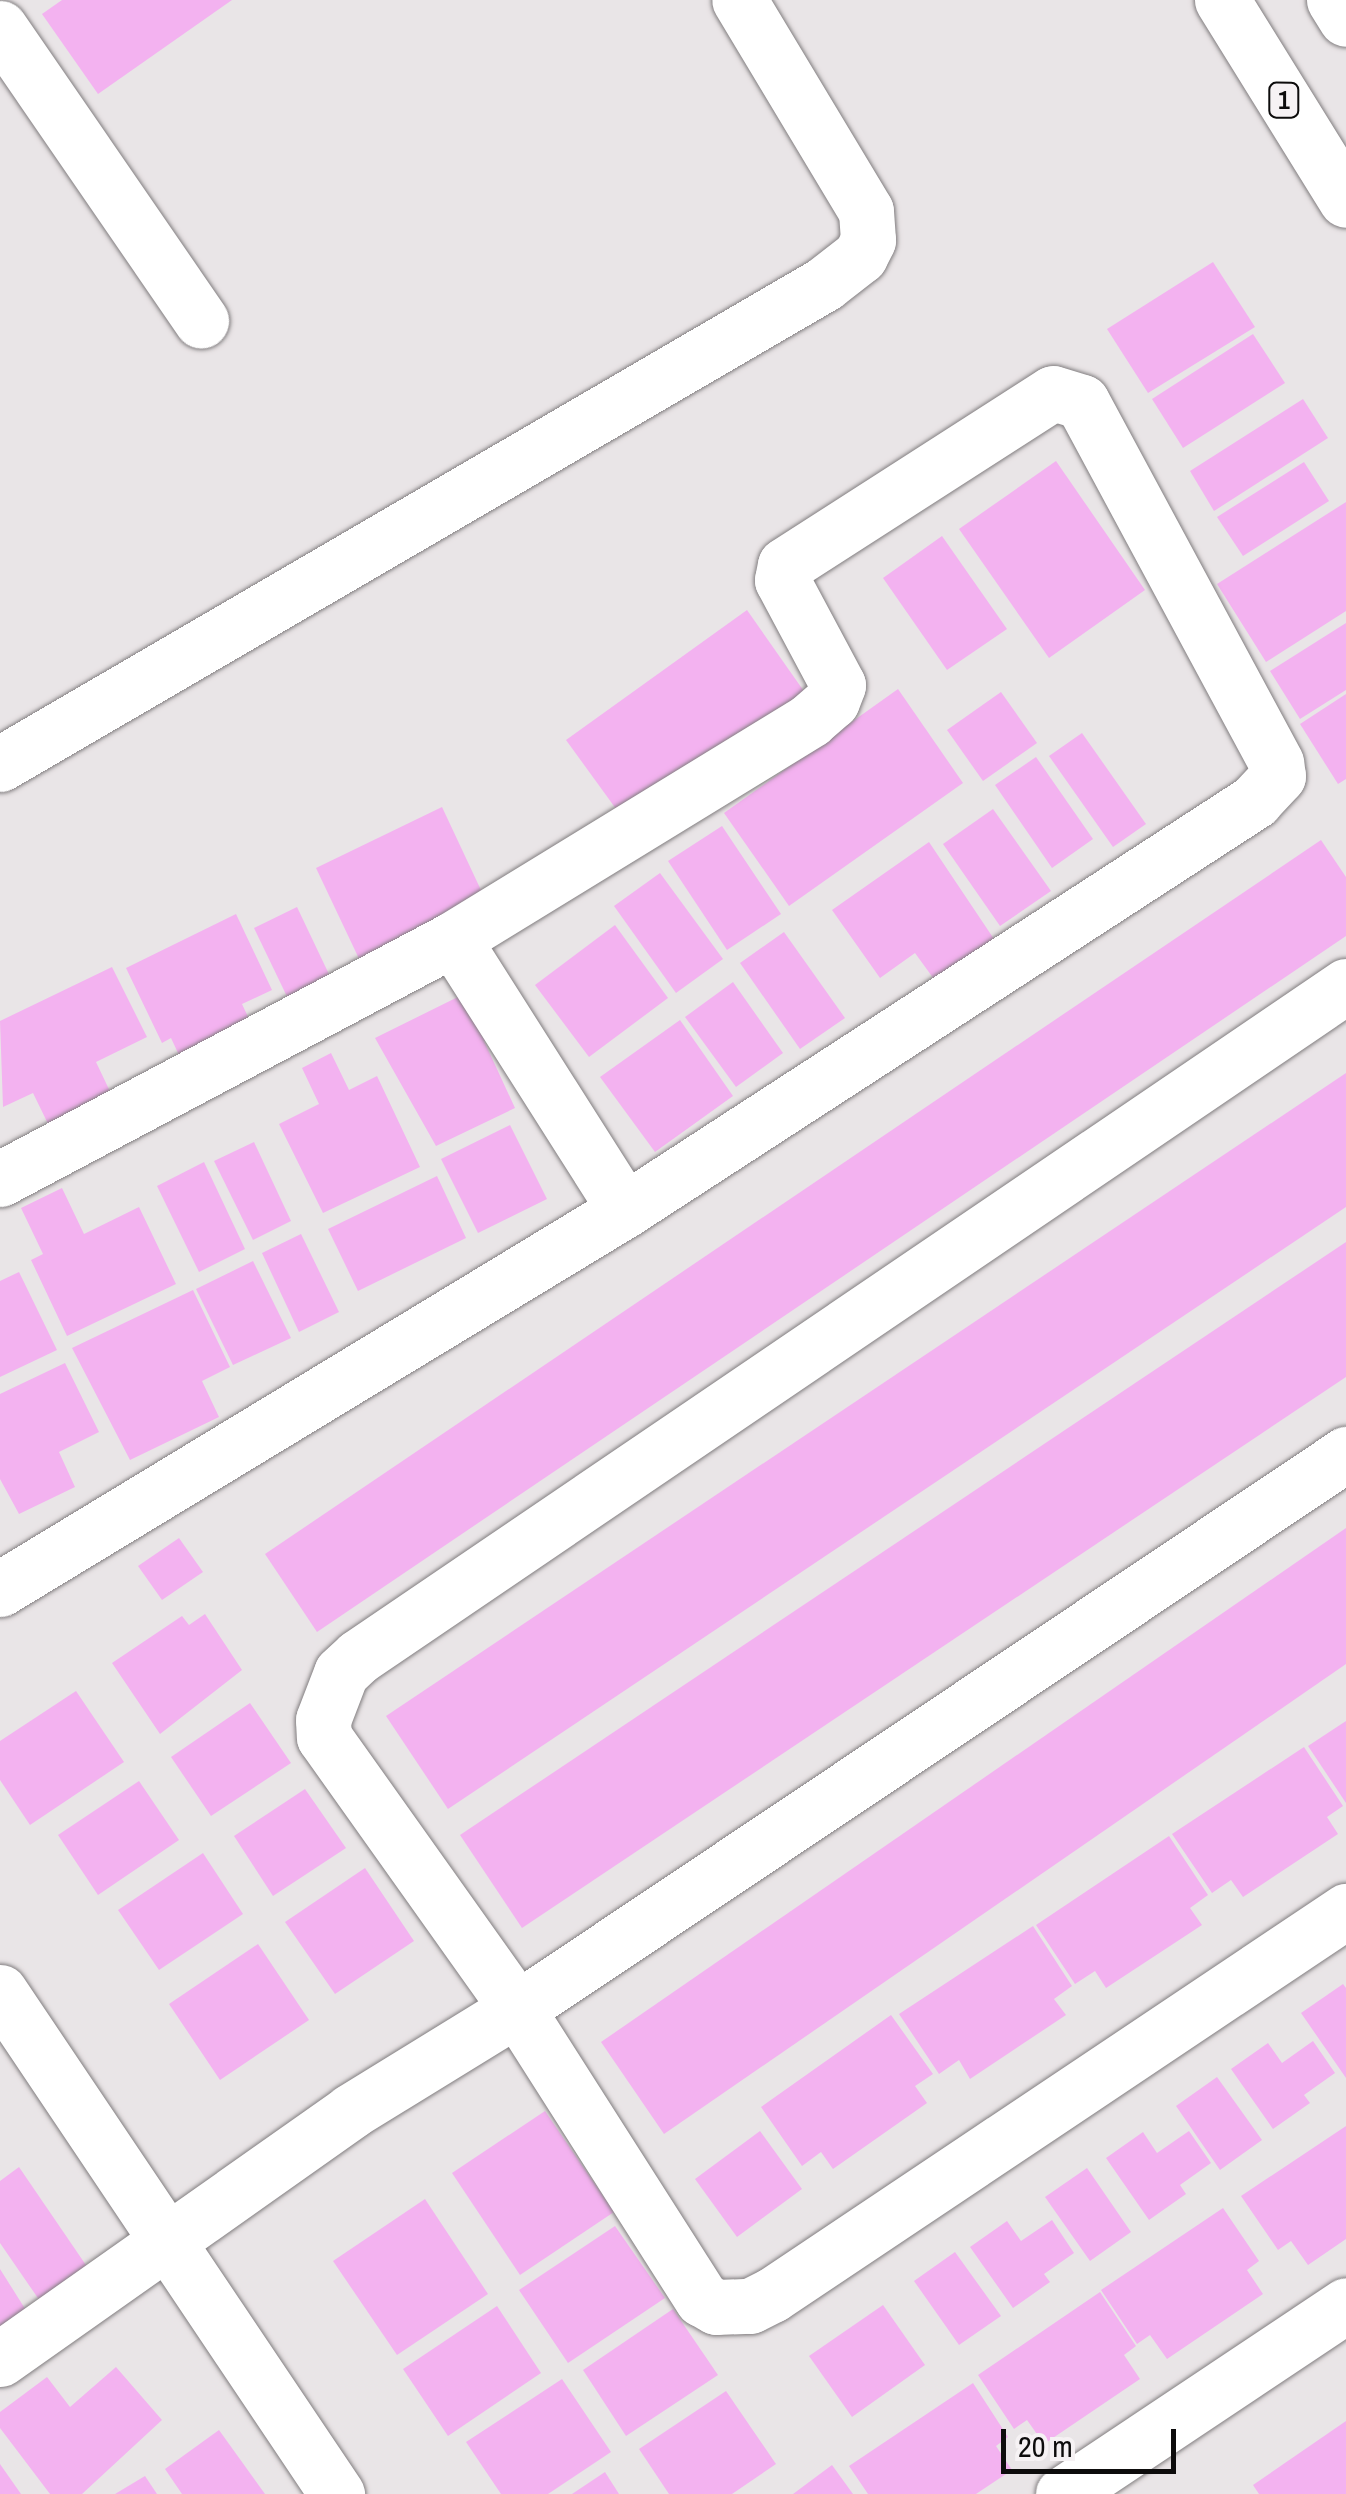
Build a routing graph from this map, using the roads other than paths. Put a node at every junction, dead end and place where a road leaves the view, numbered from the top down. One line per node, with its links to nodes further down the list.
1 (739, 0): 8 (main road)
2 (1222, 0): 6 (main road, 1)
3 (1334, 0): 4 (main road)
4 (1346, 19)
5 (0, 28): 7 (main road)
6 (1346, 200)
7 (201, 320)
8 (0, 764)
9 (453, 939): 11 (main road); 12 (main road); 12 (main road)
10 (1346, 986): 17 (main road)
11 (0, 1179)
12 (625, 1210): 14 (main road)
13 (1346, 1454): 17 (main road)
14 (0, 1589)
15 (1346, 1912): 17 (main road)
16 (0, 1992): 18 (main road)
17 (517, 2009): 18 (main road)
18 (169, 2237): 20 (main road); 21 (main road)
19 (1346, 2305): 22 (main road)
20 (0, 2359)
21 (337, 2494)
22 (1063, 2494)

